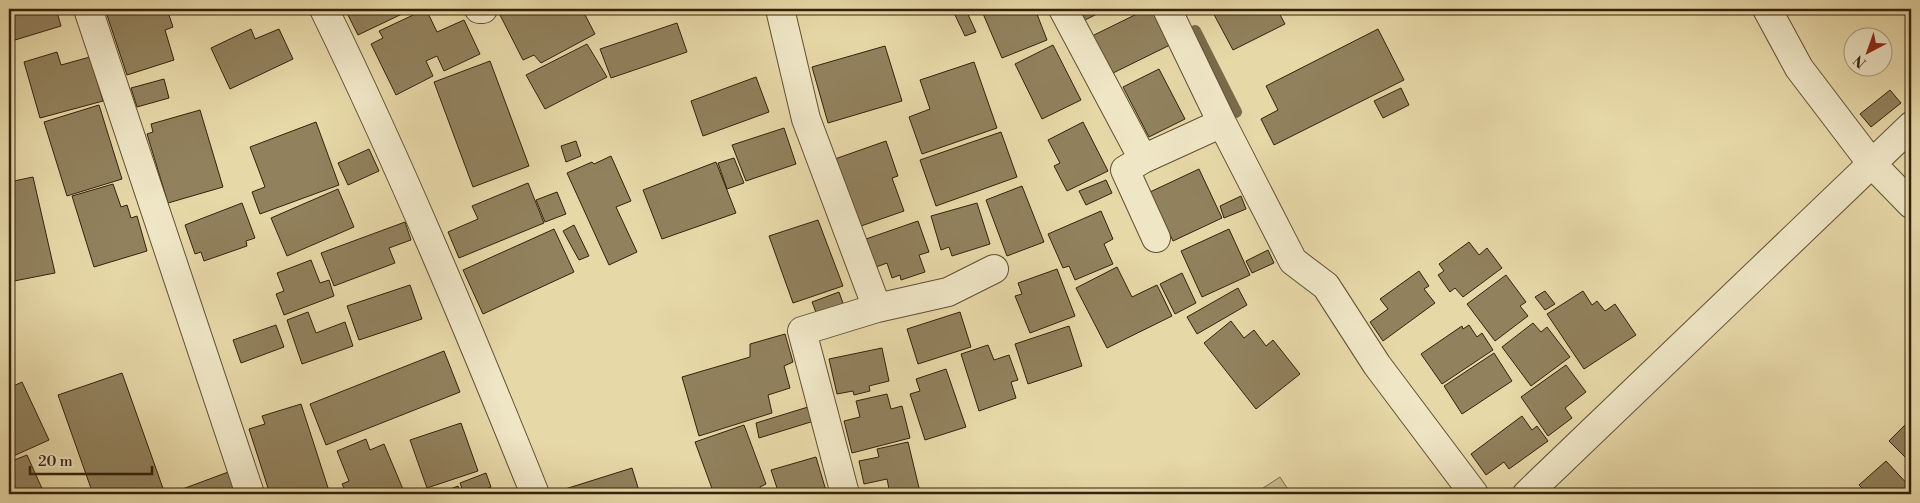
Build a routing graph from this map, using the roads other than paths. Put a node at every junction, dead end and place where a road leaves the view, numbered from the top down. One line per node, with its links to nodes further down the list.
1 (88, 9): 16 (street)
2 (324, 9): 17 (street)
3 (780, 9): 14 (street)
4 (1064, 9): 9 (street)
5 (1167, 9): 7 (street)
6 (1767, 9): 10 (street)
7 (1222, 123): 9 (street); 19 (street)
8 (1911, 126): 10 (street)
9 (1143, 159): 12 (street)
10 (1872, 164): 11 (street); 15 (street)
11 (1911, 204)
12 (1156, 238)
13 (994, 269): 14 (street)
14 (877, 308): 18 (street)
15 (1539, 491)
16 (250, 494)
17 (535, 494)
18 (845, 494)
19 (1474, 494)

